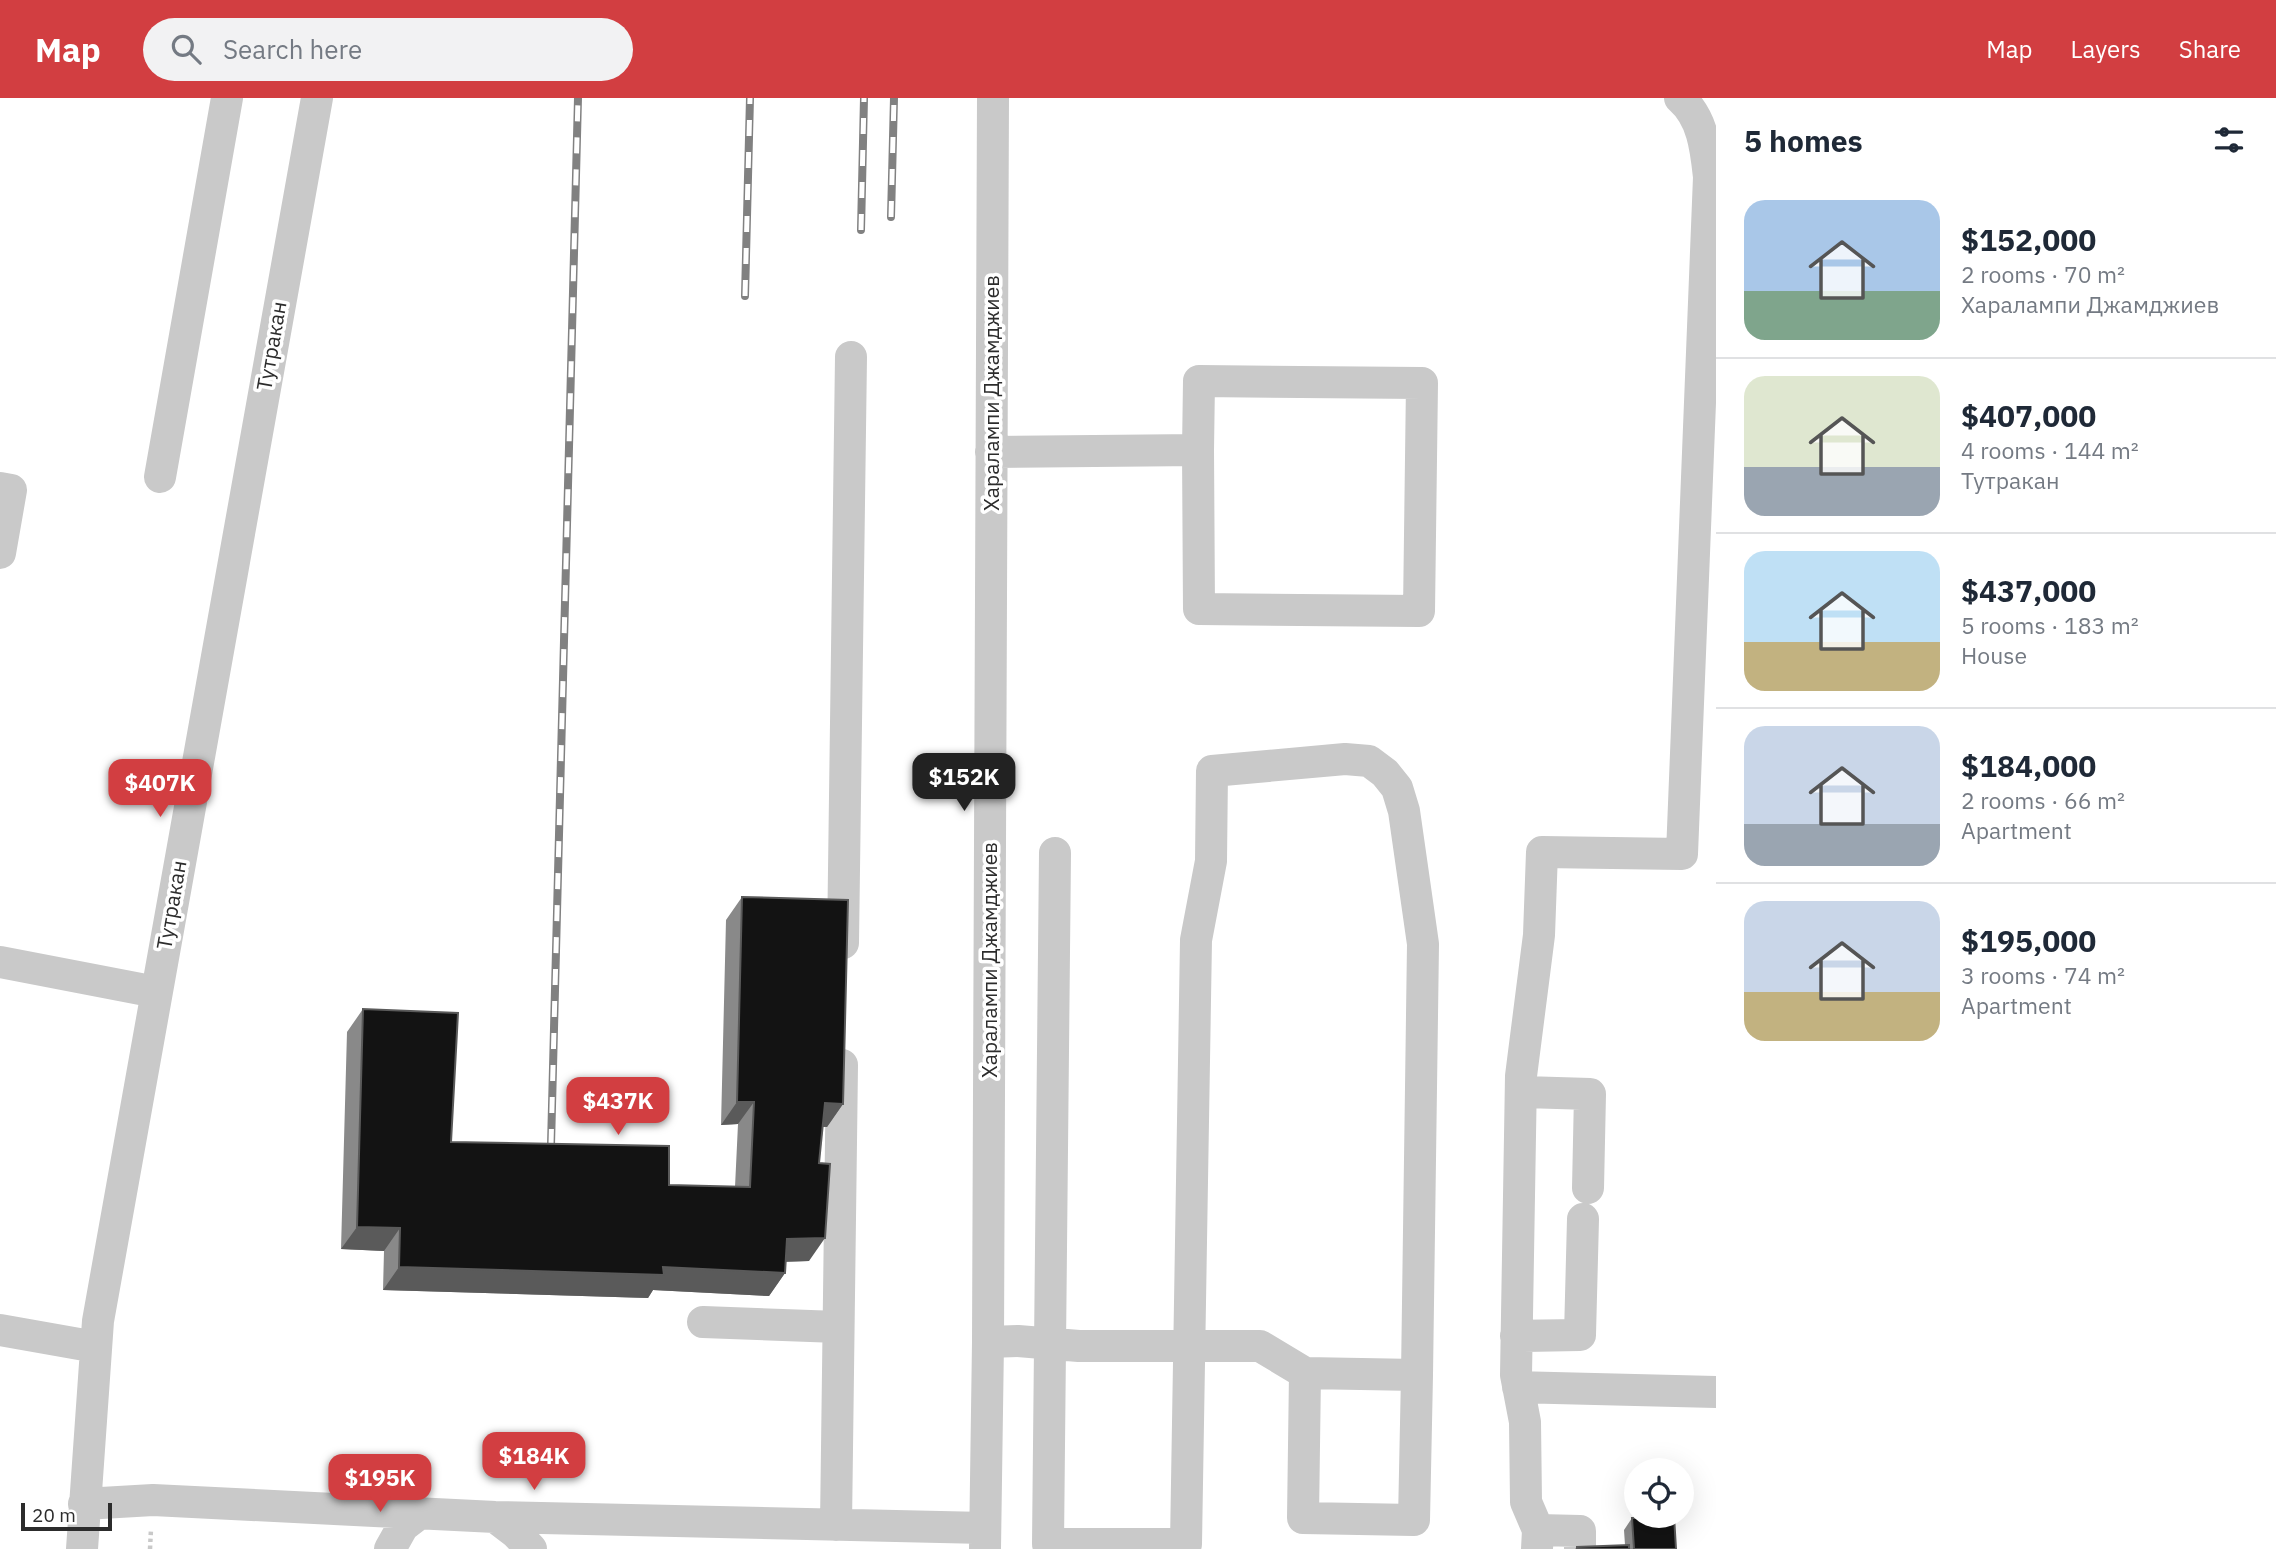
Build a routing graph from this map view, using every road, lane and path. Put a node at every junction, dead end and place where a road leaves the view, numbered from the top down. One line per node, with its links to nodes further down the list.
1 (227, 98): 8 (street)
2 (317, 98): 14 (street, Тутракан)
3 (993, 98): 7 (street, Харалампи Джамджиев)
4 (1681, 98): 16 (street)
5 (851, 357): 13 (street)
6 (1198, 450): 6 (street); 7 (street)
7 (992, 452): 23 (street, Харалампи Джамджиев)
8 (160, 477)
9 (0, 488): 10 (street)
10 (0, 553)
11 (1055, 853): 24 (street)
12 (0, 962): 14 (street)
13 (843, 967)
14 (156, 992): 26 (street, Тутракан)
15 (842, 1036): 20 (street)
16 (1521, 1092): 17 (street); 22 (street)
17 (1588, 1188)
18 (1583, 1219): 22 (street)
19 (703, 1322): 20 (street)
20 (838, 1327): 34 (street)
21 (0, 1330): 26 (street)
22 (1516, 1336): 29 (street)
23 (988, 1342): 24 (street); 35 (street, Харалампи Джамджиев)
24 (1050, 1344): 25 (street); 25 (street)
25 (1189, 1346): 27 (street); 28 (street)
26 (96, 1347): 31 (street, Тутракан)
27 (1305, 1373): 28 (street); 28 (street)
28 (1417, 1375)
29 (1518, 1387): 30 (street); 36 (street)
30 (1716, 1392)
31 (84, 1504): 32 (street); 37 (street, Тутракан)
32 (420, 1513): 33 (street); 38 (street)
33 (495, 1517): 34 (street); 39 (street)
34 (836, 1525): 35 (street)
35 (985, 1539)
36 (1538, 1540): 40 (street)
37 (82, 1549)
38 (390, 1549)
39 (531, 1549)
40 (1580, 1549)

